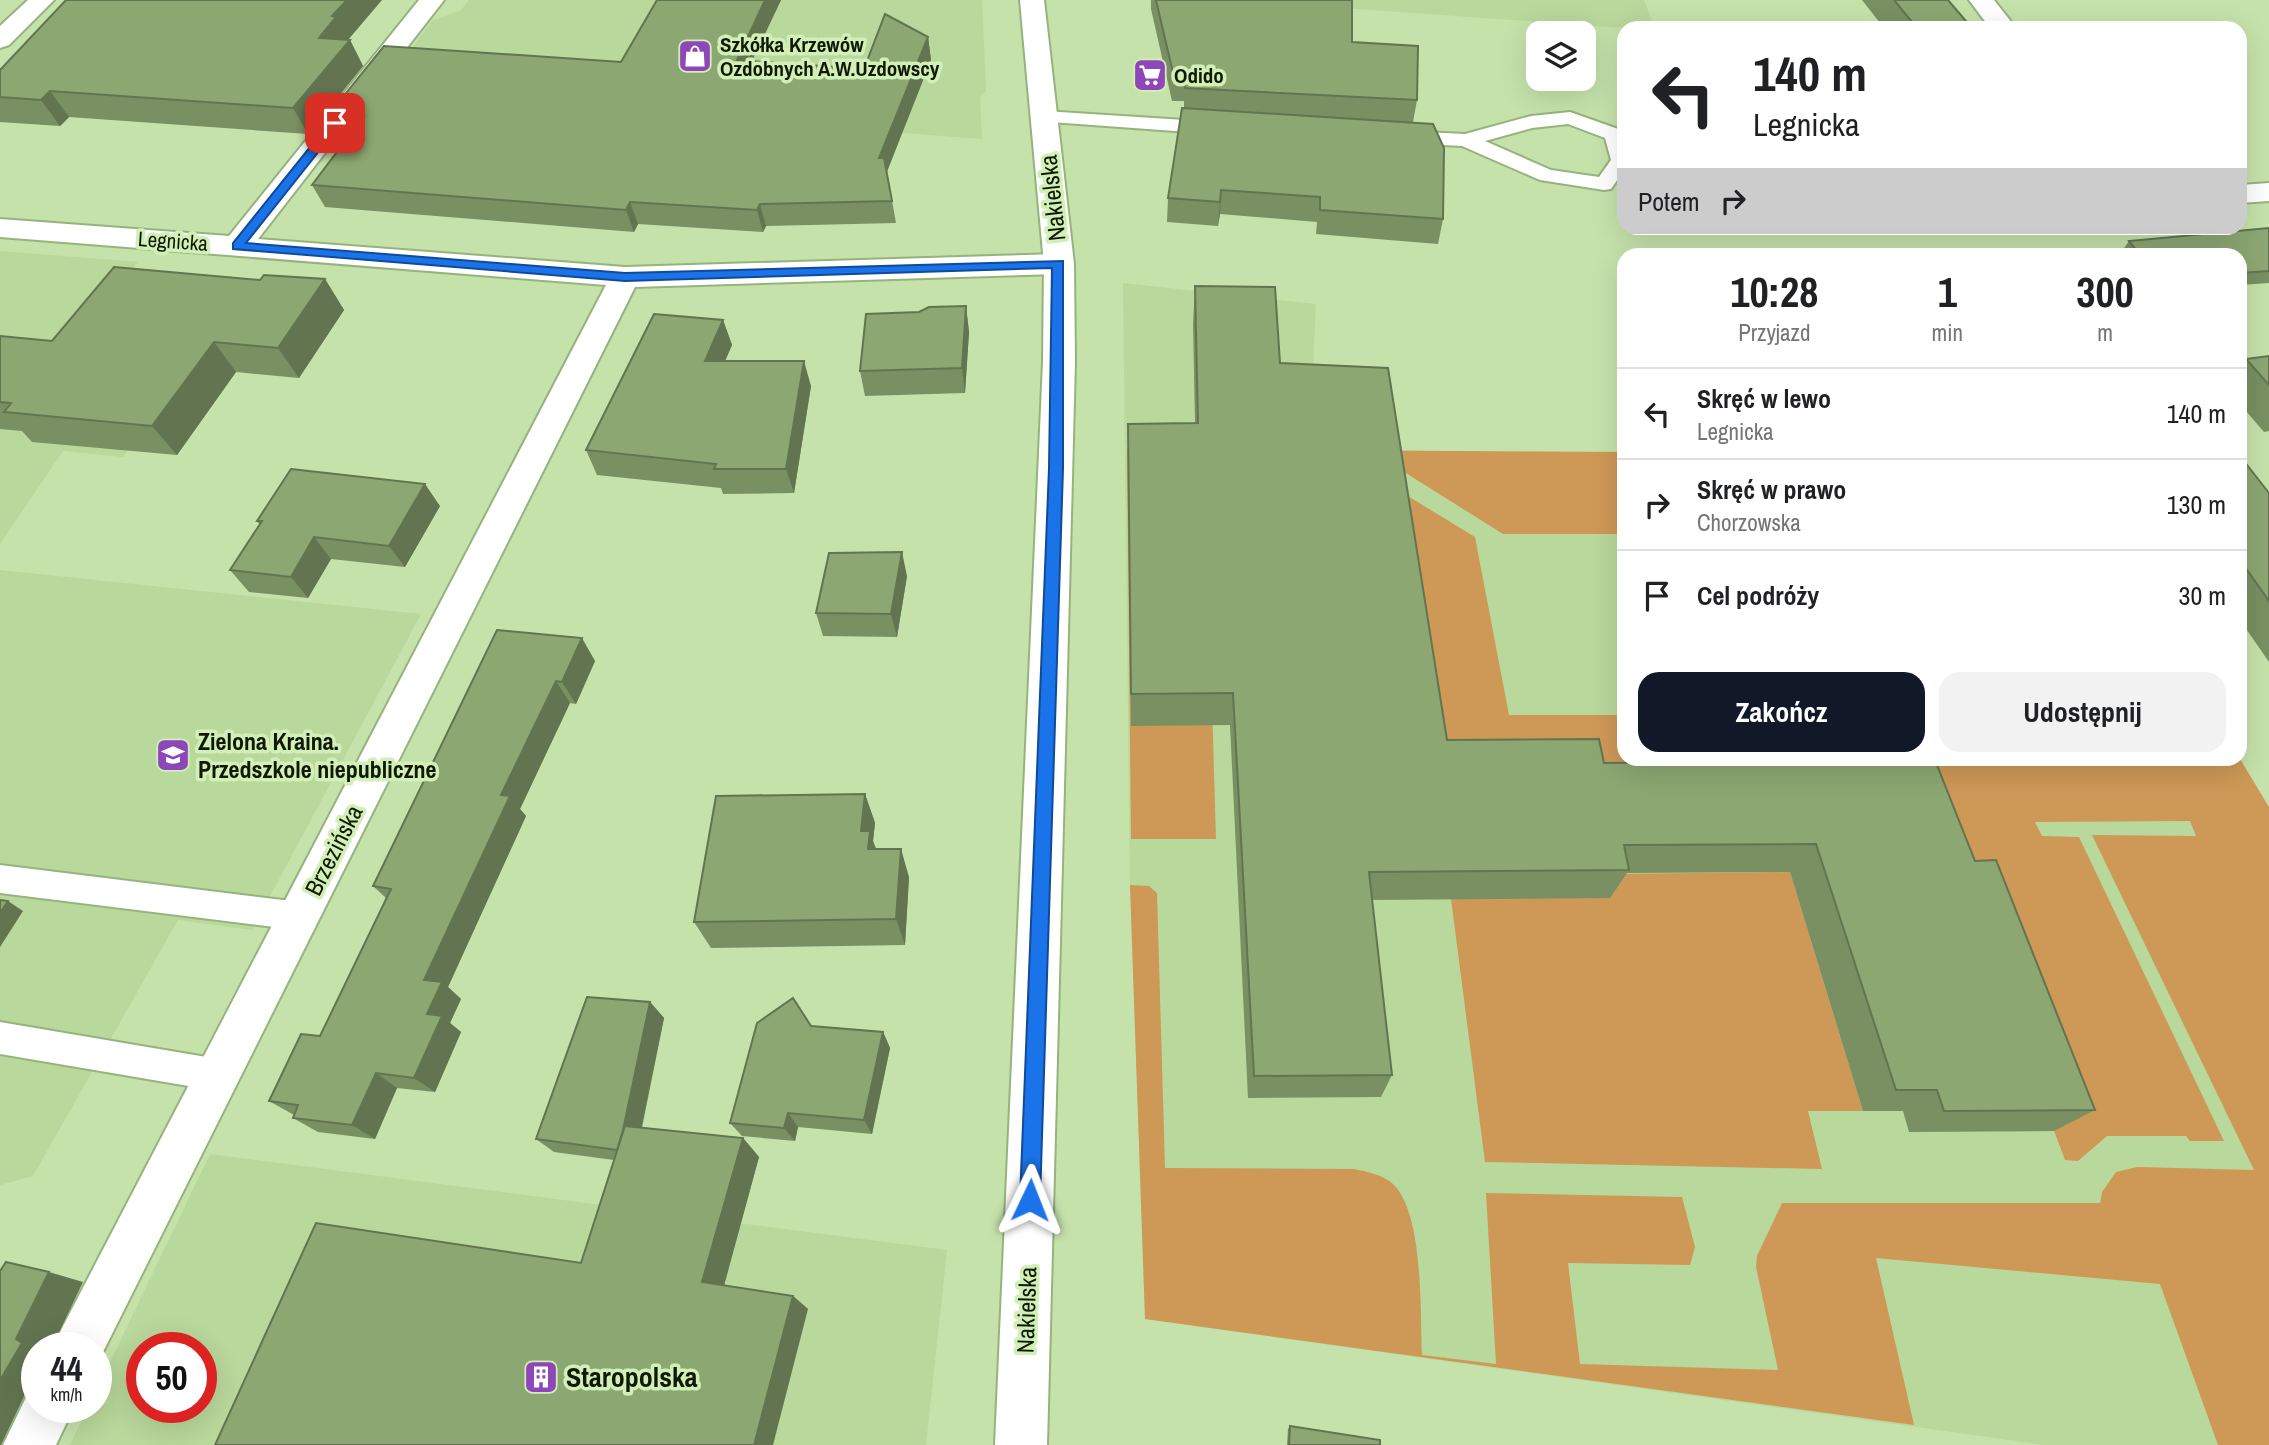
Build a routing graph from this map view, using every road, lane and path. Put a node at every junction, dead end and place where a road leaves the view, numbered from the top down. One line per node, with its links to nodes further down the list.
1 (42, 0): 6 (street)
2 (432, 0): 16 (street)
3 (1032, 0): 7 (street, Nakielska)
4 (1981, 0): 5 (street)
5 (1998, 21)
6 (0, 40)
7 (1044, 117): 8 (lane); 17 (street, Nakielska)
8 (1235, 129)
9 (1384, 136): 10 (lane)
10 (1466, 140): 11 (lane); 12 (lane)
11 (1617, 145)
12 (1617, 166)
13 (2269, 192): 14 (street)
14 (2247, 194)
15 (0, 228): 16 (street, Legnicka)
16 (237, 246): 18 (street, Legnicka)
17 (1059, 264): 18 (street, Legnicka); 26 (street, Nakielska)
18 (625, 277): 20 (street, Brzezińska)
19 (0, 879): 20 (lane)
20 (299, 916): 22 (street, Brzezińska)
21 (0, 1038): 22 (lane)
22 (218, 1075): 23 (street, Brzezińska)
23 (87, 1332)
24 (40, 1423): 25 (street)
25 (29, 1445)
26 (1021, 1445)

